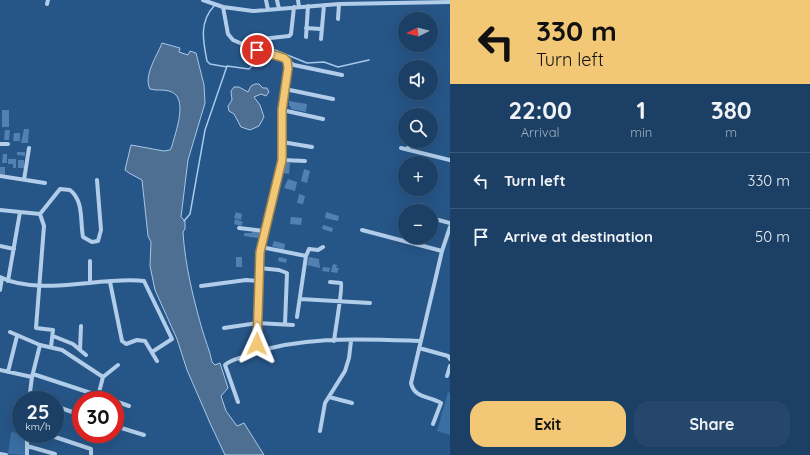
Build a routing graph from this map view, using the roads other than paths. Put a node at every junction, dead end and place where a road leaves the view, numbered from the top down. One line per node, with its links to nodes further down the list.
1 (203, 0): 13 (street)
2 (266, 0): 15 (street)
3 (277, 0): 14 (street)
4 (298, 0): 12 (street)
5 (312, 0): 11 (street)
6 (382, 1): 7 (street); 8 (street)
7 (444, 2)
8 (339, 4): 9 (street); 16 (street)
9 (324, 5): 11 (street); 18 (street)
10 (308, 6): 11 (street); 12 (street); 17 (street)
11 (313, 6)
12 (297, 7): 14 (street); 21 (street)
13 (223, 8): 15 (street); 21 (street)
14 (279, 9): 15 (street)
15 (268, 10)
16 (338, 18)
17 (306, 28): 18 (street); 19 (street)
18 (321, 29): 20 (street)
19 (306, 37)
20 (321, 39)
21 (247, 45): 22 (street)
22 (287, 61): 23 (street); 24 (street)
23 (342, 75)
24 (285, 89): 25 (street); 26 (street)
25 (333, 99)
26 (282, 110): 27 (street); 28 (street)
27 (323, 120)
28 (282, 142): 31 (street); 35 (street)
29 (0, 144): 30 (street)
30 (8, 144)
31 (312, 146)
32 (29, 148): 39 (street)
33 (401, 148): 34 (street)
34 (408, 149): 36 (street)
35 (282, 160): 37 (street); 50 (street)
36 (450, 160)
37 (305, 161)
38 (0, 176): 39 (street)
39 (24, 180): 41 (street)
40 (97, 180): 44 (street)
41 (45, 183)
42 (0, 210): 43 (street)
43 (20, 212): 44 (street); 54 (street)
44 (40, 214): 65 (street)
45 (438, 220): 46 (street)
46 (450, 223)
47 (450, 227): 55 (street)
48 (239, 228): 50 (street)
49 (362, 230): 55 (street)
50 (264, 231): 52 (street)
51 (0, 246): 54 (street)
52 (261, 247): 56 (street); 58 (street)
53 (323, 247): 56 (street)
54 (14, 249): 61 (street)
55 (442, 251): 82 (street)
56 (306, 256): 68 (street)
57 (90, 261): 62 (street)
58 (259, 268): 60 (street); 73 (street)
59 (1, 278): 61 (street); 67 (street)
60 (259, 280): 66 (street); 72 (street)
61 (8, 281): 65 (street)
62 (90, 282): 63 (street); 65 (street)
63 (110, 282): 88 (street); 88 (street)
64 (330, 282): 69 (street)
65 (38, 285): 79 (street)
66 (201, 286)
67 (0, 290)
68 (300, 299): 69 (street); 71 (street)
69 (339, 301): 70 (street); 80 (street)
70 (370, 303)
71 (297, 317)
72 (257, 323): 73 (street); 76 (street); 87 (street)
73 (285, 324): 75 (street)
74 (81, 326): 86 (street)
75 (293, 326)
76 (224, 328)
77 (10, 332): 78 (street)
78 (17, 336): 83 (street); 95 (street)
79 (53, 336): 84 (street); 86 (street)
80 (334, 341): 81 (street); 87 (street)
81 (351, 341): 82 (street); 102 (street)
82 (421, 341): 85 (street)
83 (40, 345): 84 (street); 96 (street)
84 (51, 347): 98 (street)
85 (419, 348): 90 (street); 107 (street)
86 (80, 350): 89 (street)
87 (258, 351): 103 (street)
88 (152, 352): 91 (street)
89 (86, 355)
90 (450, 359)
91 (156, 362)
92 (118, 365): 98 (street)
93 (450, 366): 97 (street)
94 (0, 370): 95 (street)
95 (8, 372): 96 (street)
96 (33, 375): 99 (street); 100 (street)
97 (447, 376)
98 (103, 377): 101 (street)
99 (31, 391)
100 (78, 391)
101 (99, 391)
102 (329, 397): 104 (street); 109 (street)
103 (238, 402)
104 (352, 403)
105 (124, 404): 106 (street)
106 (129, 406)
107 (433, 424)
108 (124, 429): 110 (street)
109 (320, 431)
110 (144, 435)
111 (64, 440): 117 (street)
112 (27, 446): 114 (street); 116 (street)
113 (0, 454): 115 (street)
114 (55, 454)
115 (6, 455)
116 (27, 455)
117 (91, 455)

